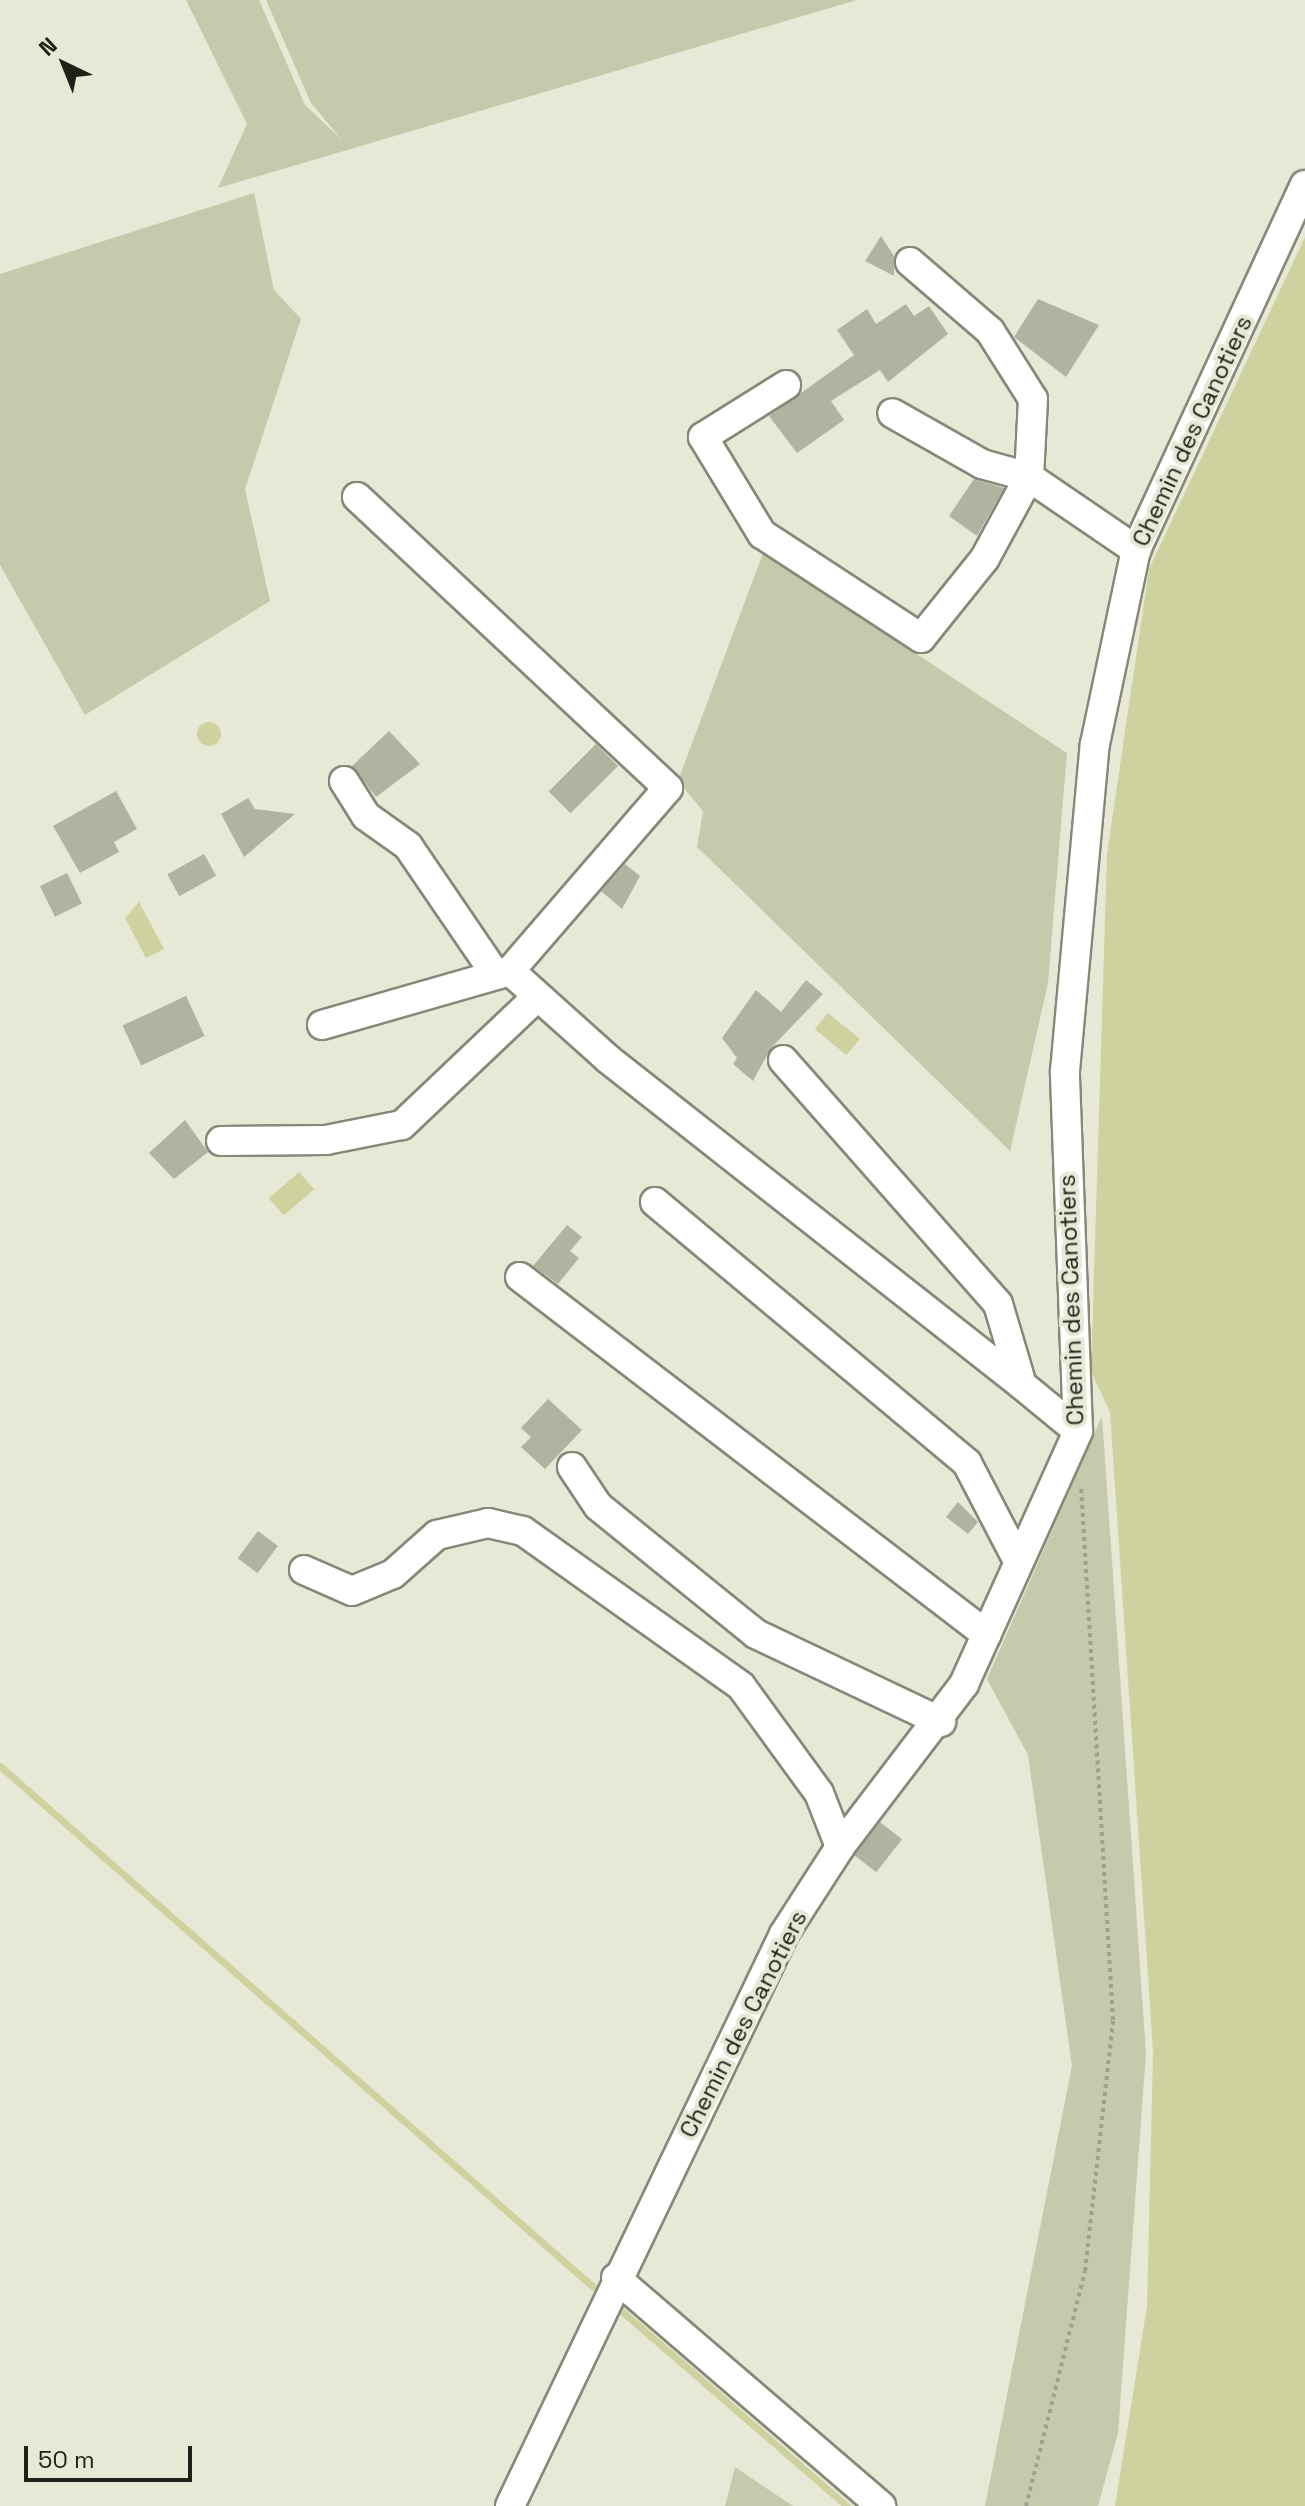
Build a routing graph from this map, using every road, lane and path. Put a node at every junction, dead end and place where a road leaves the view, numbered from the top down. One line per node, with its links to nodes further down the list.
1 (1305, 185): 7 (street, Chemin des Canotiers)
2 (910, 262): 5 (street)
3 (786, 385): 5 (street)
4 (892, 413): 5 (street)
5 (1029, 477): 7 (street)
6 (357, 497): 9 (street)
7 (1136, 550): 17 (street, Chemin des Canotiers)
8 (344, 781): 9 (street)
9 (503, 973): 10 (street); 11 (street)
10 (535, 999): 13 (street); 16 (street)
11 (322, 1025)
12 (783, 1060): 16 (street)
13 (221, 1141)
14 (655, 1202): 20 (street)
15 (520, 1277): 22 (street)
16 (1022, 1385): 17 (street)
17 (1078, 1431): 20 (street, Chemin des Canotiers)
18 (572, 1467): 23 (street)
19 (1081, 1479): 28 (path)
20 (1018, 1561): 22 (street, Chemin des Canotiers)
21 (304, 1570): 24 (street)
22 (987, 1635): 23 (street, Chemin des Canotiers)
23 (941, 1722): 24 (street, Chemin des Canotiers)
24 (840, 1847): 25 (street, Chemin des Canotiers)
25 (616, 2278): 26 (street, Chemin des Canotiers); 27 (street)
26 (510, 2506)
27 (881, 2506)
28 (1026, 2506)

